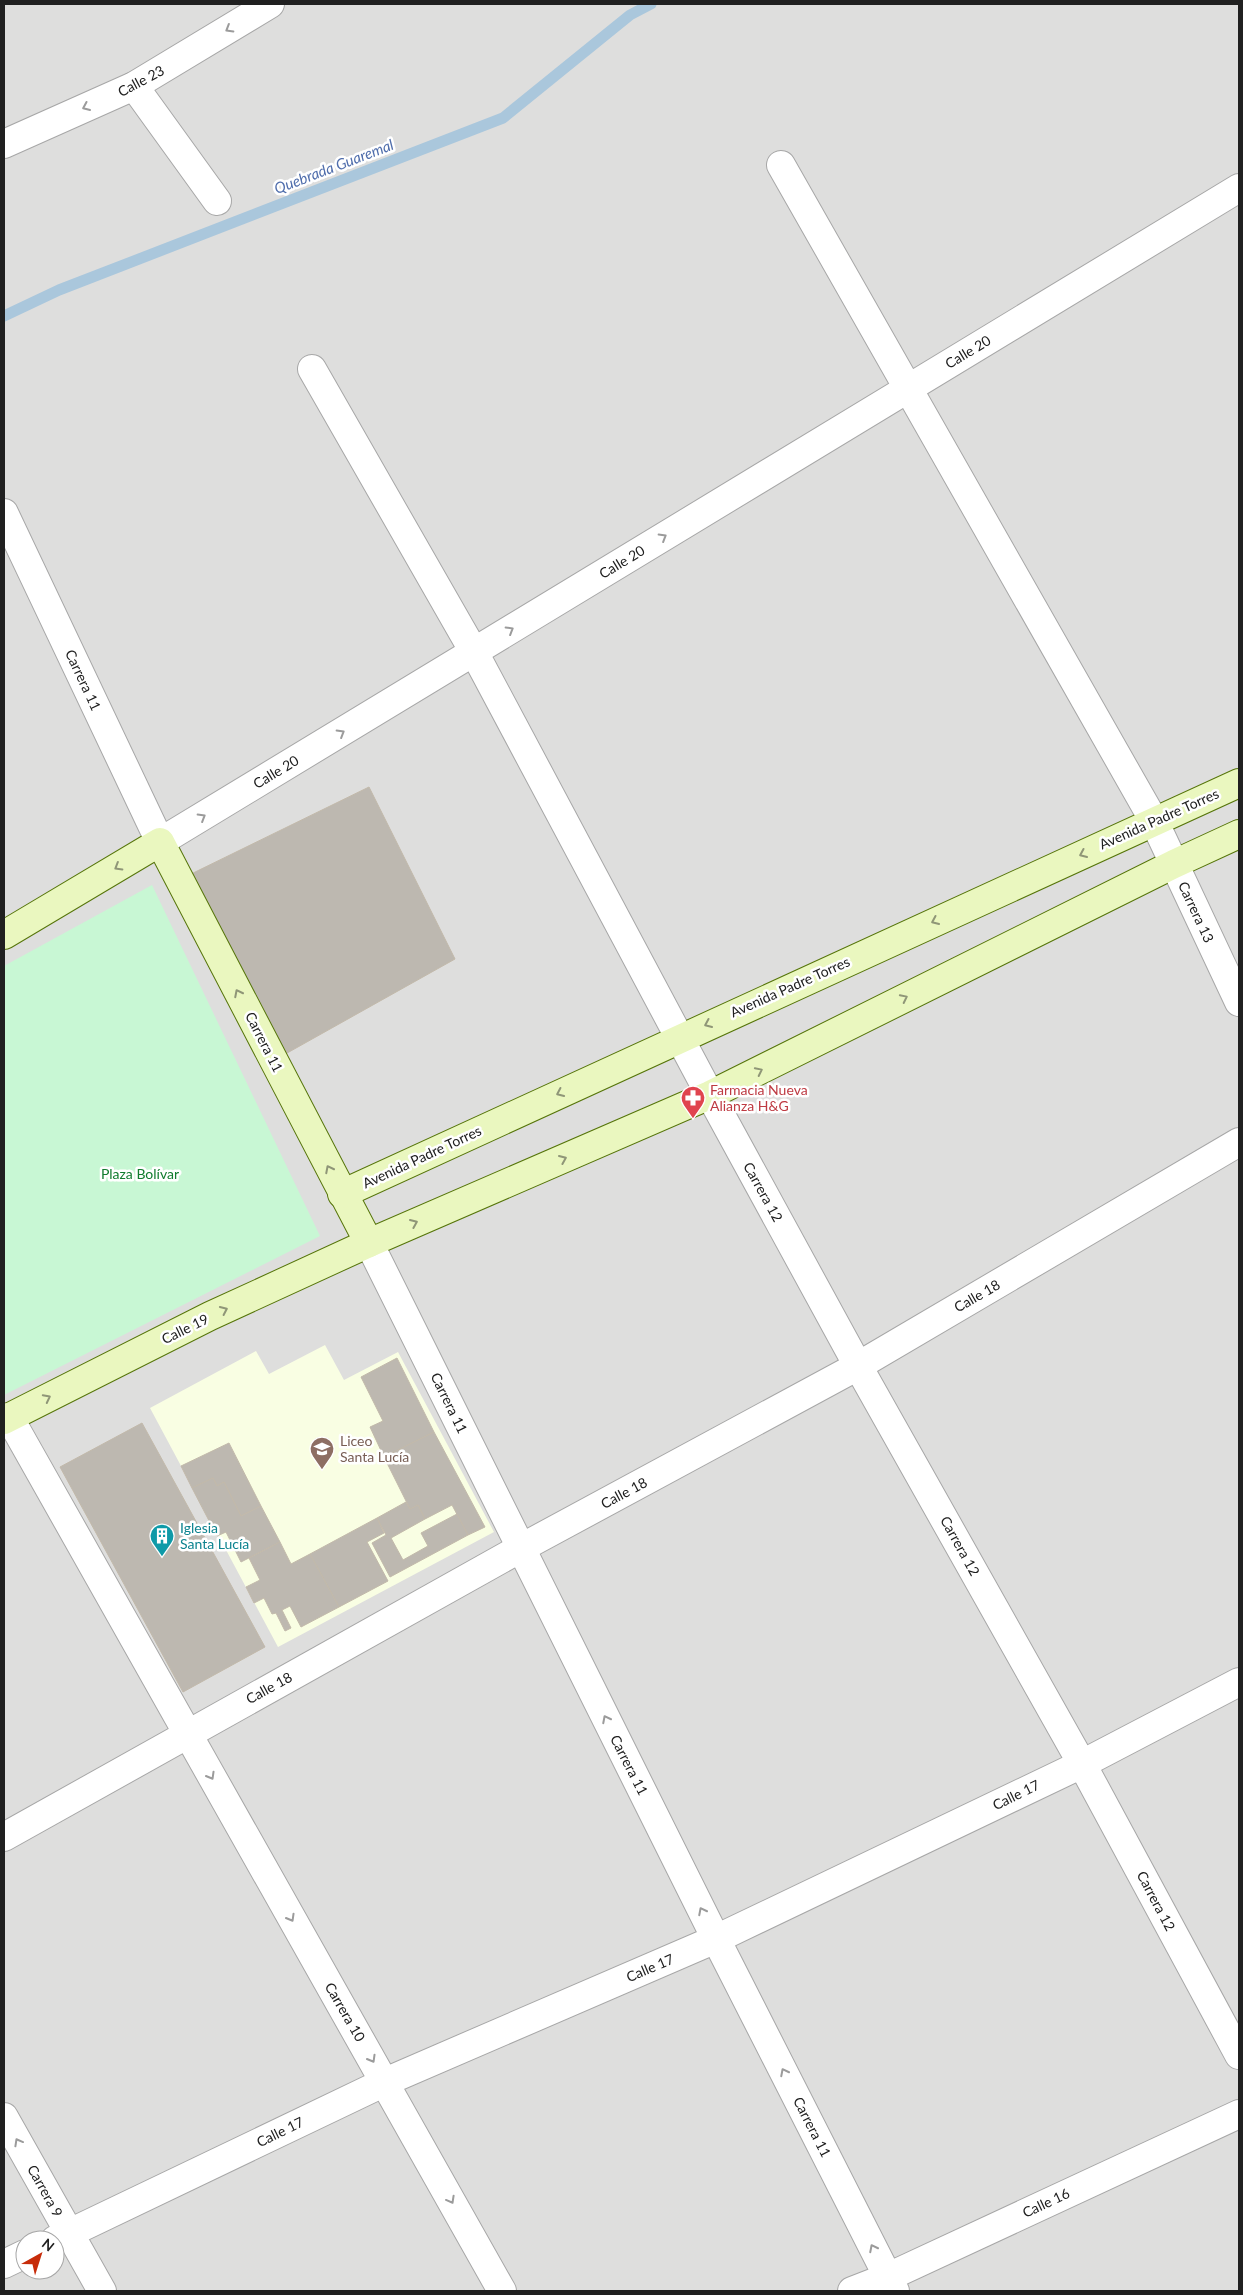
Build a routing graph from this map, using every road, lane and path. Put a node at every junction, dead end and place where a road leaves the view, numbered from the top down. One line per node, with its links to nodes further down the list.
1 (270, 4): 2 (street, Calle 23, one-way to 2)
2 (134, 86): 3 (street, Calle 23, one-way to 3); 6 (street)
3 (4, 144)
4 (781, 165): 8 (street, Carrera 13)
5 (1239, 188): 8 (street, Calle 20)
6 (217, 201)
7 (312, 369): 10 (street, Carrera 12)
8 (908, 388): 10 (street, Calle 20, one-way to 8); 12 (street, Carrera 13)
9 (5, 517): 14 (street, Carrera 11)
10 (474, 652): 14 (street, Calle 20, one-way to 10); 18 (street, Carrera 12)
11 (1239, 783): 12 (street, Avenida Padre Torres)
12 (1154, 822): 15 (street, Carrera 13); 18 (street, Avenida Padre Torres, one-way to 18)
13 (1239, 834): 15 (street)
14 (160, 842): 16 (street, Calle 20, one-way to 16); 21 (street, Carrera 11, one-way to 14)
15 (1174, 864): 17 (street, Carrera 13); 19 (street, one-way to 15)
16 (4, 935)
17 (1239, 1002)
18 (680, 1037): 19 (street, Carrera 12); 21 (street, Avenida Padre Torres, one-way to 21)
19 (710, 1095): 22 (street, one-way to 19); 23 (street, Carrera 12)
20 (1239, 1142): 23 (street, Calle 18)
21 (342, 1194): 22 (street, Carrera 11)
22 (369, 1243): 24 (street, Calle 19, one-way to 22); 25 (street, Carrera 11)
23 (858, 1366): 25 (street, Calle 18); 28 (street, Carrera 12)
24 (6, 1419): 27 (street, Carrera 10)
25 (521, 1548): 27 (street, Calle 18); 30 (street, Carrera 11, one-way to 25)
26 (1239, 1682): 28 (street, Calle 17)
27 (187, 1734): 29 (street, Calle 18); 32 (street, Carrera 10, one-way to 32)
28 (1082, 1764): 30 (street, Calle 17); 31 (street, Carrera 12)
29 (4, 1837)
30 (716, 1939): 32 (street, Calle 17); 38 (street, Carrera 11, one-way to 30)
31 (1239, 2055)
32 (385, 2082): 36 (street, Calle 17); 40 (street, Carrera 10, one-way to 40)
33 (1239, 2114): 38 (street, Calle 16)
34 (4, 2117): 35 (street, Carrera 9, one-way to 34)
35 (59, 2230)
36 (65, 2236)
37 (65, 2241): 39 (street, Carrera 9)
38 (892, 2284): 41 (street, Calle 16)
39 (102, 2291)
40 (502, 2291)
41 (852, 2291)

